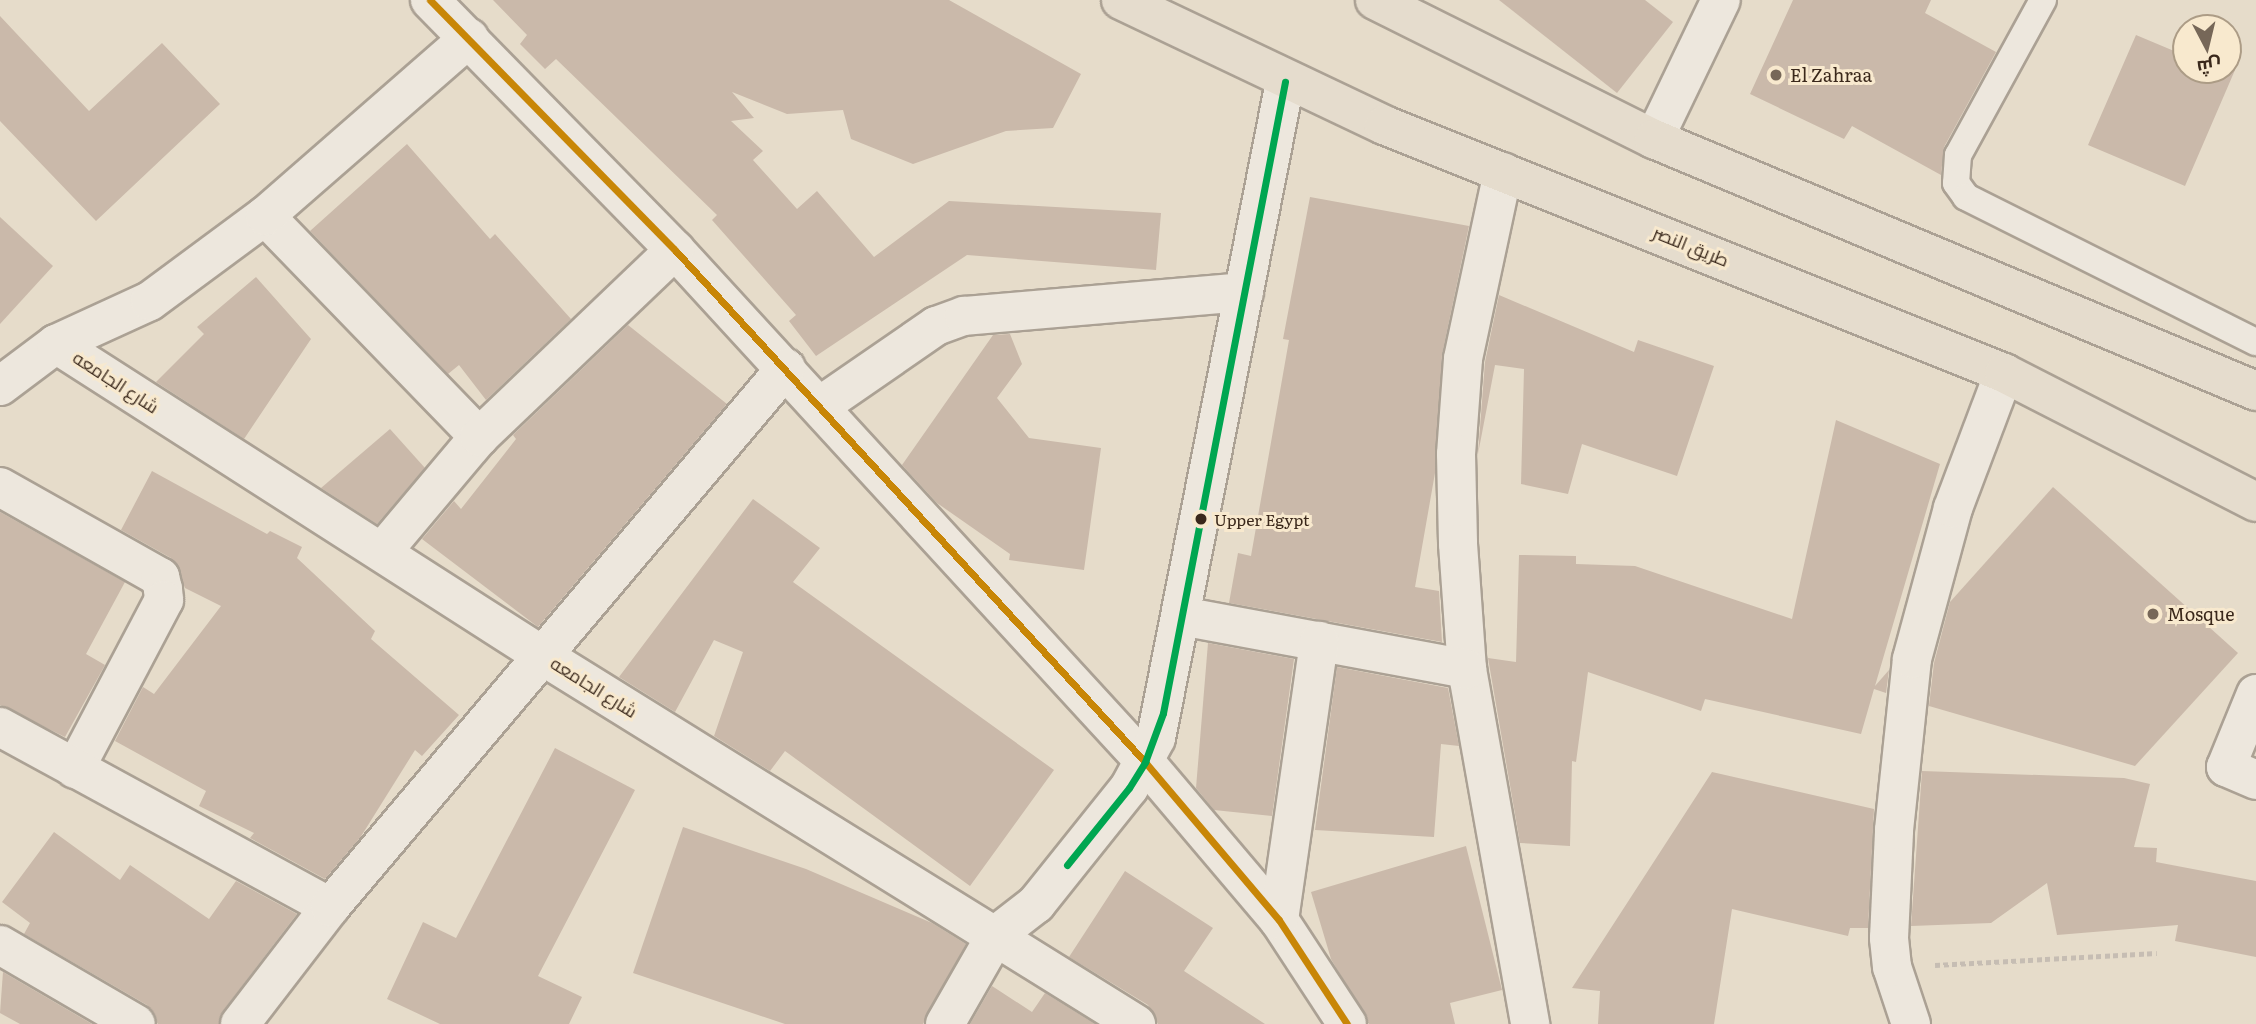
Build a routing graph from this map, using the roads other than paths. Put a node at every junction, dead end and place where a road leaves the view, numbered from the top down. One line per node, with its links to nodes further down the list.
1 (429, 0): 6 (street)
2 (1121, 0): 7 (main road, طريق النصر)
3 (1375, 0): 8 (main road)
4 (1721, 0): 8 (street)
5 (2043, 0): 13 (lane)
6 (469, 38): 10 (street); 11 (street)
7 (1285, 82): 9 (main road, طريق النصر); 12 (street)
8 (1654, 139): 18 (main road)
9 (1503, 172): 16 (main road, طريق النصر); 27 (street)
10 (265, 216): 14 (street); 20 (street)
11 (676, 250): 15 (street); 20 (street)
12 (1244, 292): 19 (street); 24 (street)
13 (2256, 342)
14 (56, 344): 17 (street); 23 (street, شارع الجامعه)
15 (786, 368): 19 (street); 26 (street)
16 (2004, 373): 22 (main road, طريق النصر); 43 (street)
17 (0, 386)
18 (2256, 391)
19 (820, 406): 30 (street)
20 (479, 436): 23 (street)
21 (0, 487): 31 (street)
22 (2256, 502)
23 (383, 552): 26 (street, شارع الجامعه)
24 (1181, 616): 25 (street); 30 (street)
25 (1319, 641): 27 (street); 34 (street)
26 (543, 656): 33 (street); 35 (street, شارع الجامعه)
27 (1466, 669): 42 (street)
28 (2256, 694): 32 (street)
29 (0, 727): 31 (street)
30 (1145, 762): 34 (street); 35 (street)
31 (75, 769): 33 (street)
32 (2256, 780)
33 (330, 907): 38 (street)
34 (1279, 920): 41 (street)
35 (996, 935): 39 (street); 40 (street, شارع الجامعه)
36 (0, 945): 37 (street)
37 (136, 1024)
38 (240, 1024)
39 (945, 1024)
40 (1136, 1024)
41 (1347, 1024)
42 (1530, 1024)
43 (1911, 1024)

